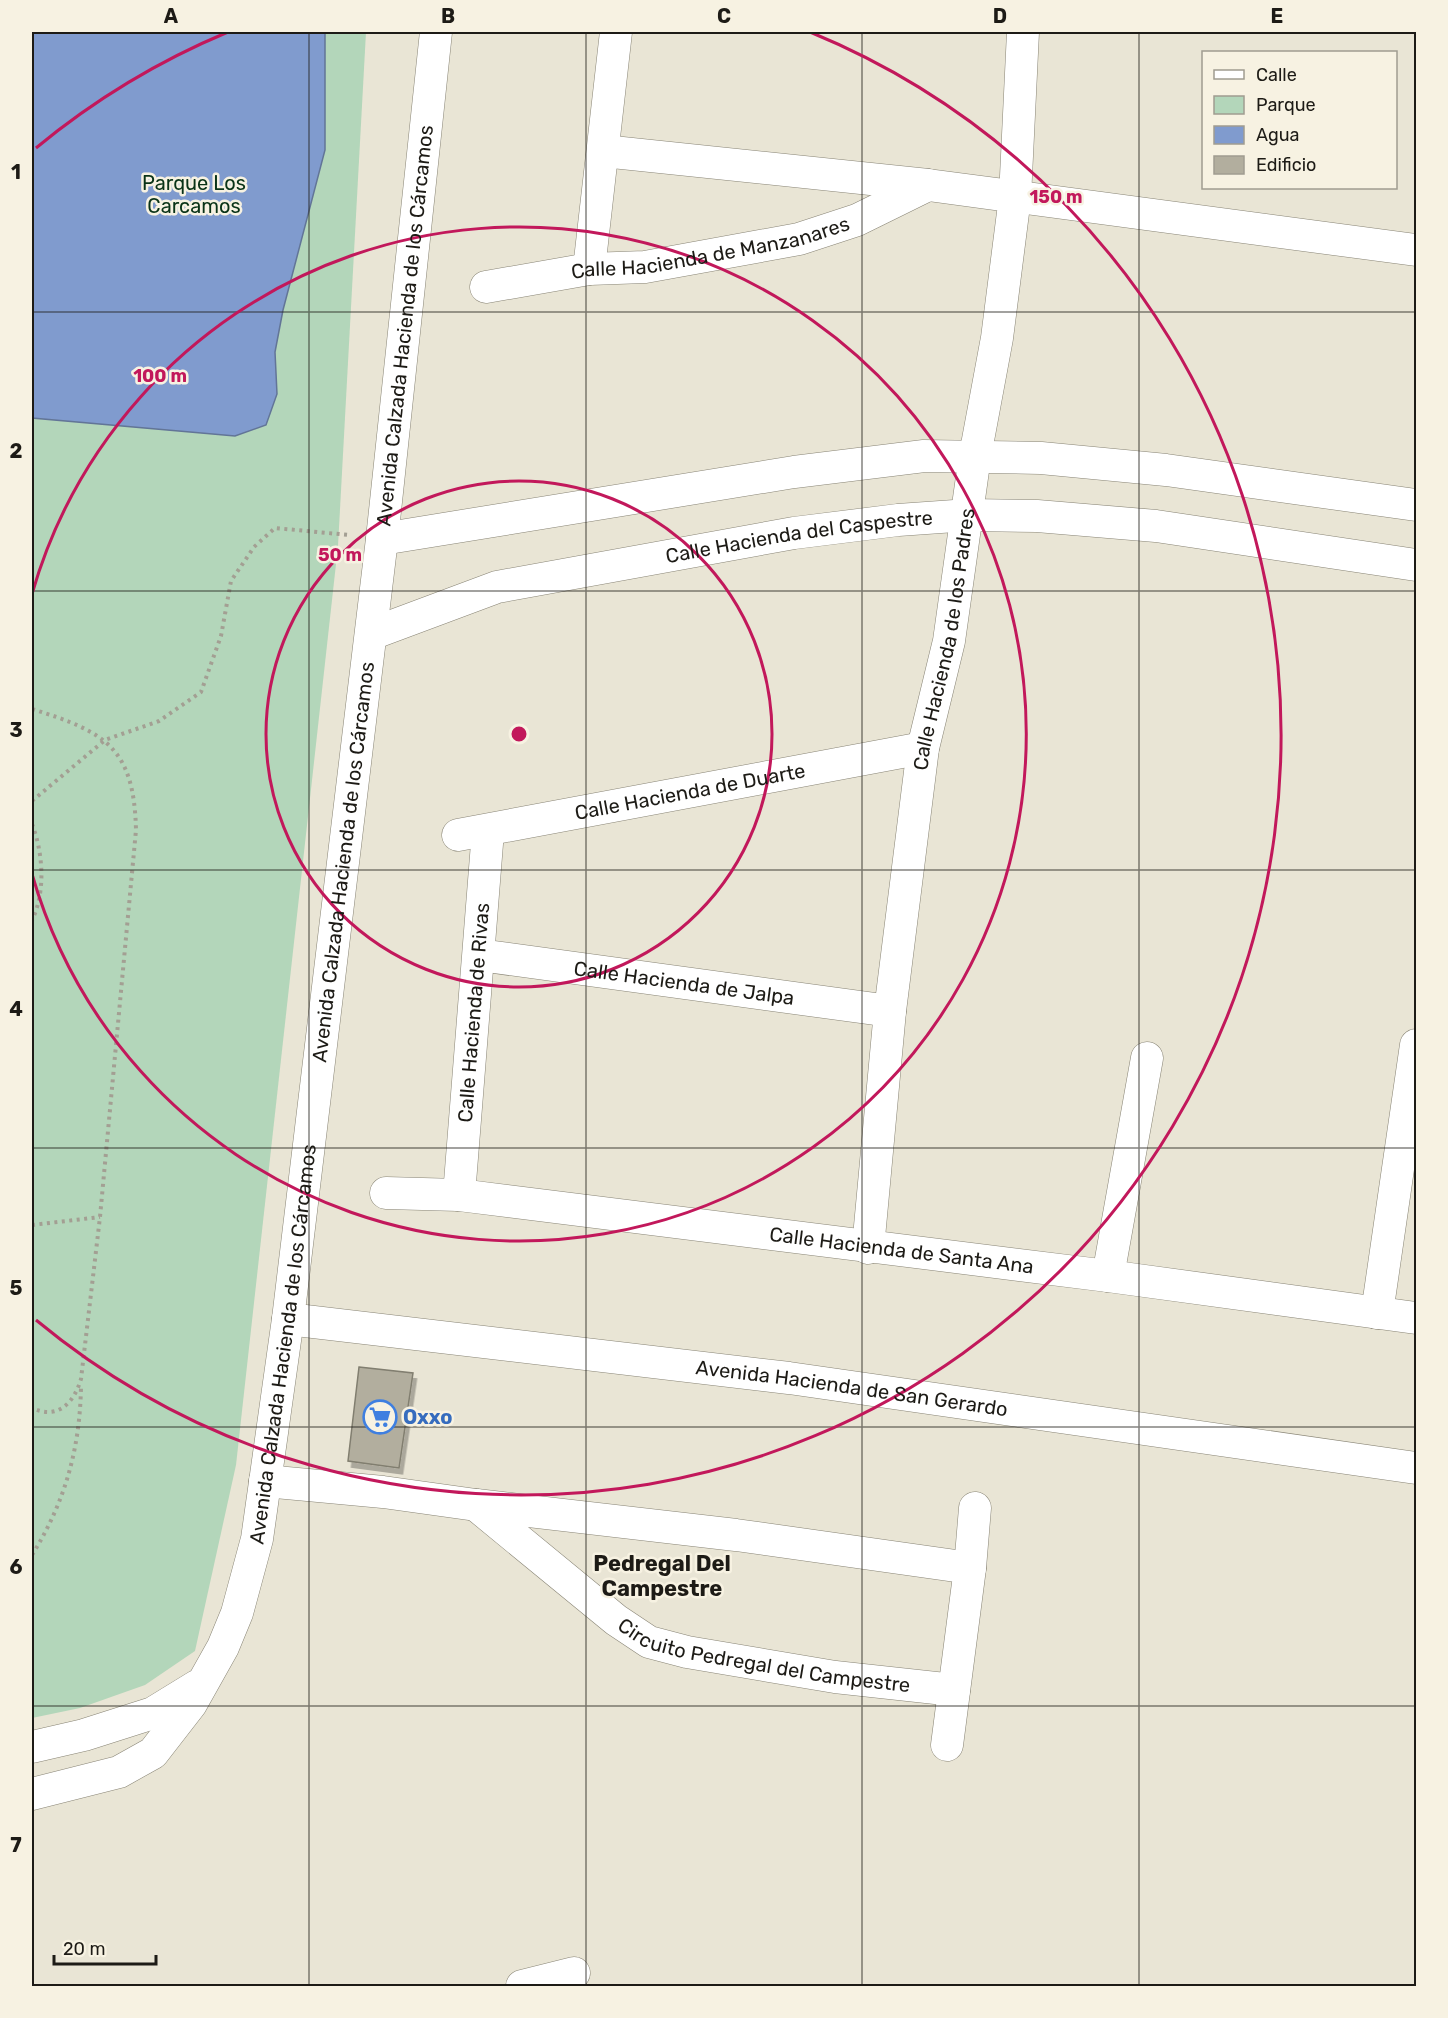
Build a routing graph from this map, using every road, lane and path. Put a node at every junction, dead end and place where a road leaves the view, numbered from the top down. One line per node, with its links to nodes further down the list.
1 (436, 32): 13 (street, Avenida Calzada Hacienda de los Cárcamos)
2 (616, 32): 4 (street)
3 (1023, 32): 6 (street, Calle Hacienda de los Padres)
4 (603, 151): 5 (street); 8 (street)
5 (928, 185): 6 (street); 8 (street, Calle Hacienda de Manzanares)
6 (1015, 197): 7 (street); 10 (street, Calle Hacienda de los Padres)
7 (1416, 250)
8 (589, 269): 9 (street, Calle Hacienda de Manzanares)
9 (486, 287)
10 (975, 456): 11 (street); 12 (street, Calle Hacienda de los Padres); 13 (street)
11 (1416, 505)
12 (969, 515): 14 (street, Calle Hacienda del Caspestre); 15 (street, Calle Hacienda del Caspestre); 18 (street, Calle Hacienda de los Padres)
13 (382, 539): 15 (street, Avenida Calzada Hacienda de los Cárcamos); 17 (path)
14 (1416, 565)
15 (371, 634): 36 (street, Avenida Calzada Hacienda de los Cárcamos)
16 (32, 709): 17 (path)
17 (105, 740): 19 (path); 30 (path)
18 (923, 748): 21 (street, Calle Hacienda de Duarte); 25 (street, Calle Hacienda de los Padres)
19 (32, 801)
20 (32, 824): 23 (path)
21 (488, 831): 22 (street, Calle Hacienda de Duarte); 24 (street, Calle Hacienda de Rivas)
22 (458, 835)
23 (32, 920)
24 (479, 955): 25 (street, Calle Hacienda de Jalpa); 29 (street, Calle Hacienda de Rivas)
25 (890, 1011): 32 (street, Calle Hacienda de los Padres)
26 (1416, 1045): 34 (street)
27 (1147, 1058): 33 (street)
28 (386, 1192): 29 (street, Calle Hacienda de Santa Ana)
29 (459, 1195): 32 (street, Calle Hacienda de Santa Ana)
30 (100, 1217): 31 (path); 37 (path)
31 (32, 1225)
32 (868, 1248): 33 (street, Calle Hacienda de Santa Ana)
33 (1108, 1276): 34 (street, Calle Hacienda de Santa Ana)
34 (1377, 1313): 35 (street, Calle Hacienda de Santa Ana)
35 (1416, 1318)
36 (288, 1319): 39 (street, Avenida Hacienda de San Gerardo); 40 (street, Avenida Calzada Hacienda de los Cárcamos)
37 (81, 1379): 38 (path); 43 (path)
38 (32, 1408)
39 (1416, 1468)
40 (265, 1481): 41 (street); 45 (street, Avenida Calzada Hacienda de los Cárcamos)
41 (476, 1505): 44 (street); 46 (street, Circuito Pedregal del Campestre)
42 (975, 1508): 44 (street)
43 (32, 1555)
44 (970, 1568): 46 (street)
45 (203, 1682): 48 (street, Avenida Calzada Hacienda de los Cárcamos); 49 (street, Avenida Calzada Hacienda de los Cárcamos)
46 (954, 1690): 47 (street)
47 (947, 1745)
48 (32, 1747)
49 (32, 1794)
50 (574, 1973): 51 (street)
51 (522, 1986)

